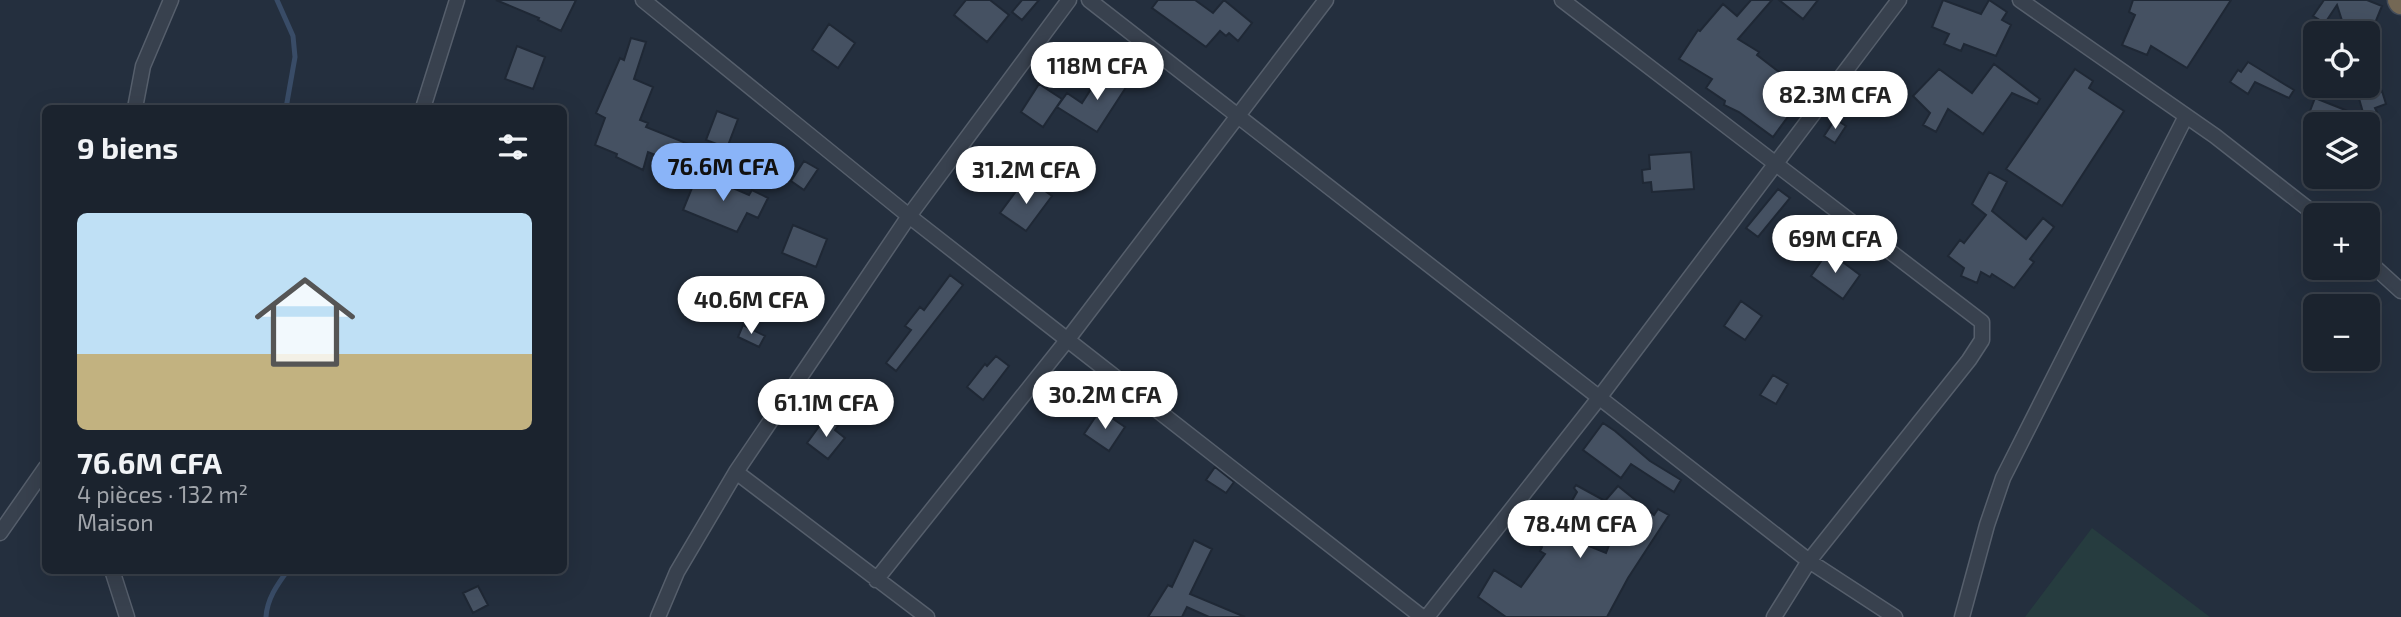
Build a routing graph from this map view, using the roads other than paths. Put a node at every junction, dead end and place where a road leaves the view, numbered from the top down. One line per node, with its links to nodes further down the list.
1 (171, 0): 10 (street)
2 (457, 0): 11 (street)
3 (643, 0): 16 (street)
4 (1069, 0): 16 (street)
5 (1089, 0): 13 (street)
6 (1326, 0): 13 (street)
7 (1562, 0): 14 (street)
8 (1899, 0): 14 (street)
9 (2020, 0): 12 (street)
10 (136, 105)
11 (424, 105)
12 (2186, 116): 15 (street); 33 (street)
13 (1236, 117): 19 (street); 20 (street)
14 (1774, 163): 20 (street); 24 (street)
15 (2303, 205)
16 (909, 216): 19 (street); 21 (street)
17 (2380, 272): 18 (street)
18 (2401, 290)
19 (1068, 340): 26 (street); 30 (street)
20 (1599, 398): 24 (street); 30 (street)
21 (736, 472): 26 (street); 28 (street)
22 (42, 473): 23 (street)
23 (0, 533)
24 (1809, 561): 31 (street); 32 (street)
25 (113, 574): 27 (street)
26 (876, 580): 29 (street)
27 (127, 617)
28 (658, 617)
29 (927, 617)
30 (1424, 617)
31 (1774, 617)
32 (1895, 617)
33 (1962, 617)

